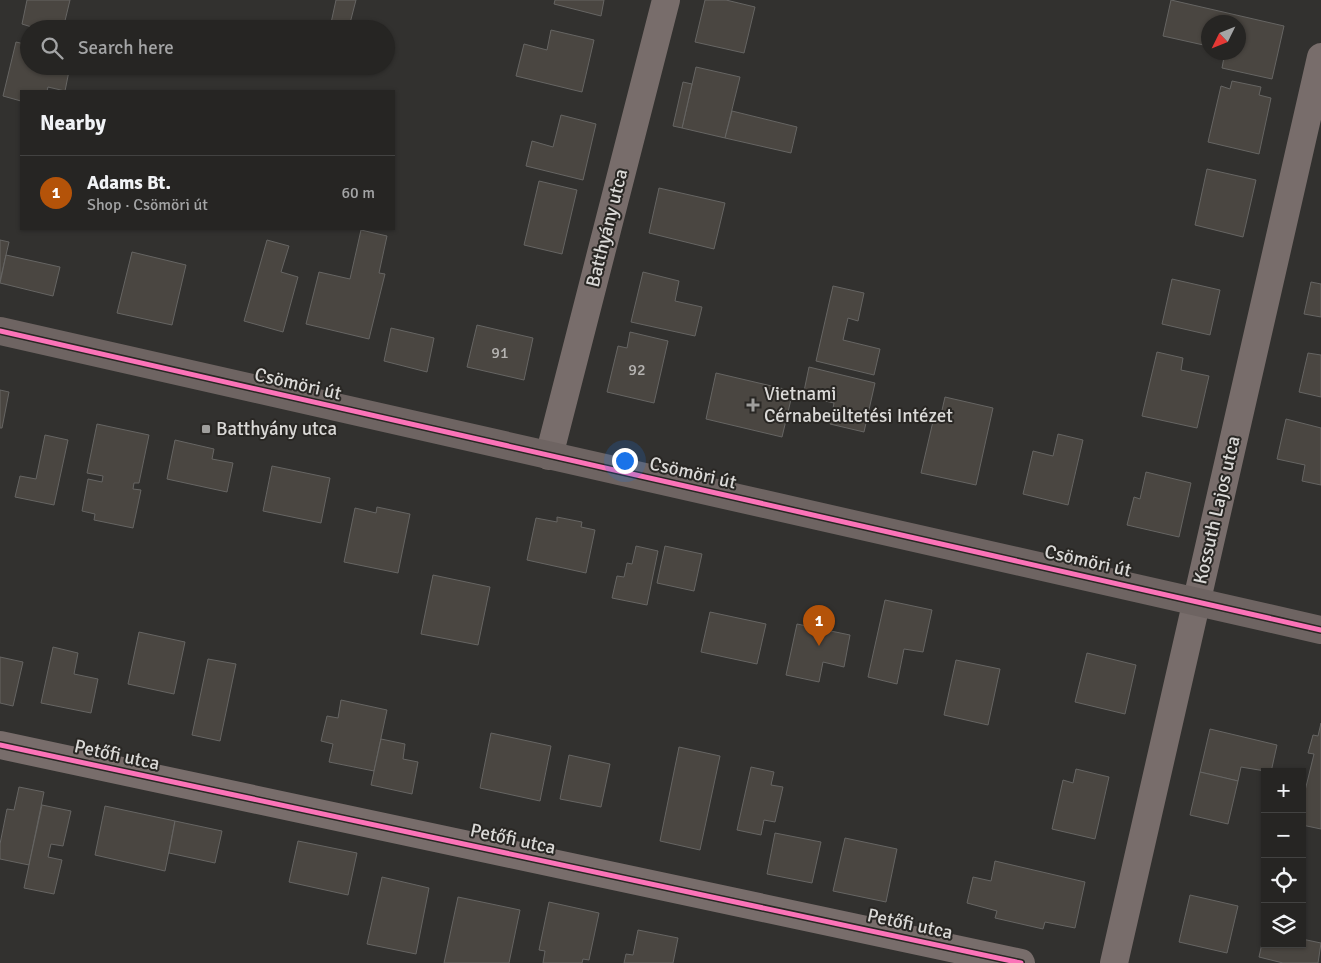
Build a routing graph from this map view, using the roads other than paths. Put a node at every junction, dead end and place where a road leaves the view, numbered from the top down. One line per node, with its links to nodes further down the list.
1 (666, 0): 4 (street, Batthyány utca)
2 (1321, 57): 5 (street, Kossuth Lajos utca)
3 (0, 330): 4 (main road, Csömöri út)
4 (549, 456): 5 (main road, Csömöri út)
5 (1196, 601): 6 (main road, Csömöri út); 9 (street, Kossuth Lajos utca)
6 (1321, 630)
7 (0, 745): 8 (street, Petőfi utca)
8 (1021, 963)
9 (1114, 963)

